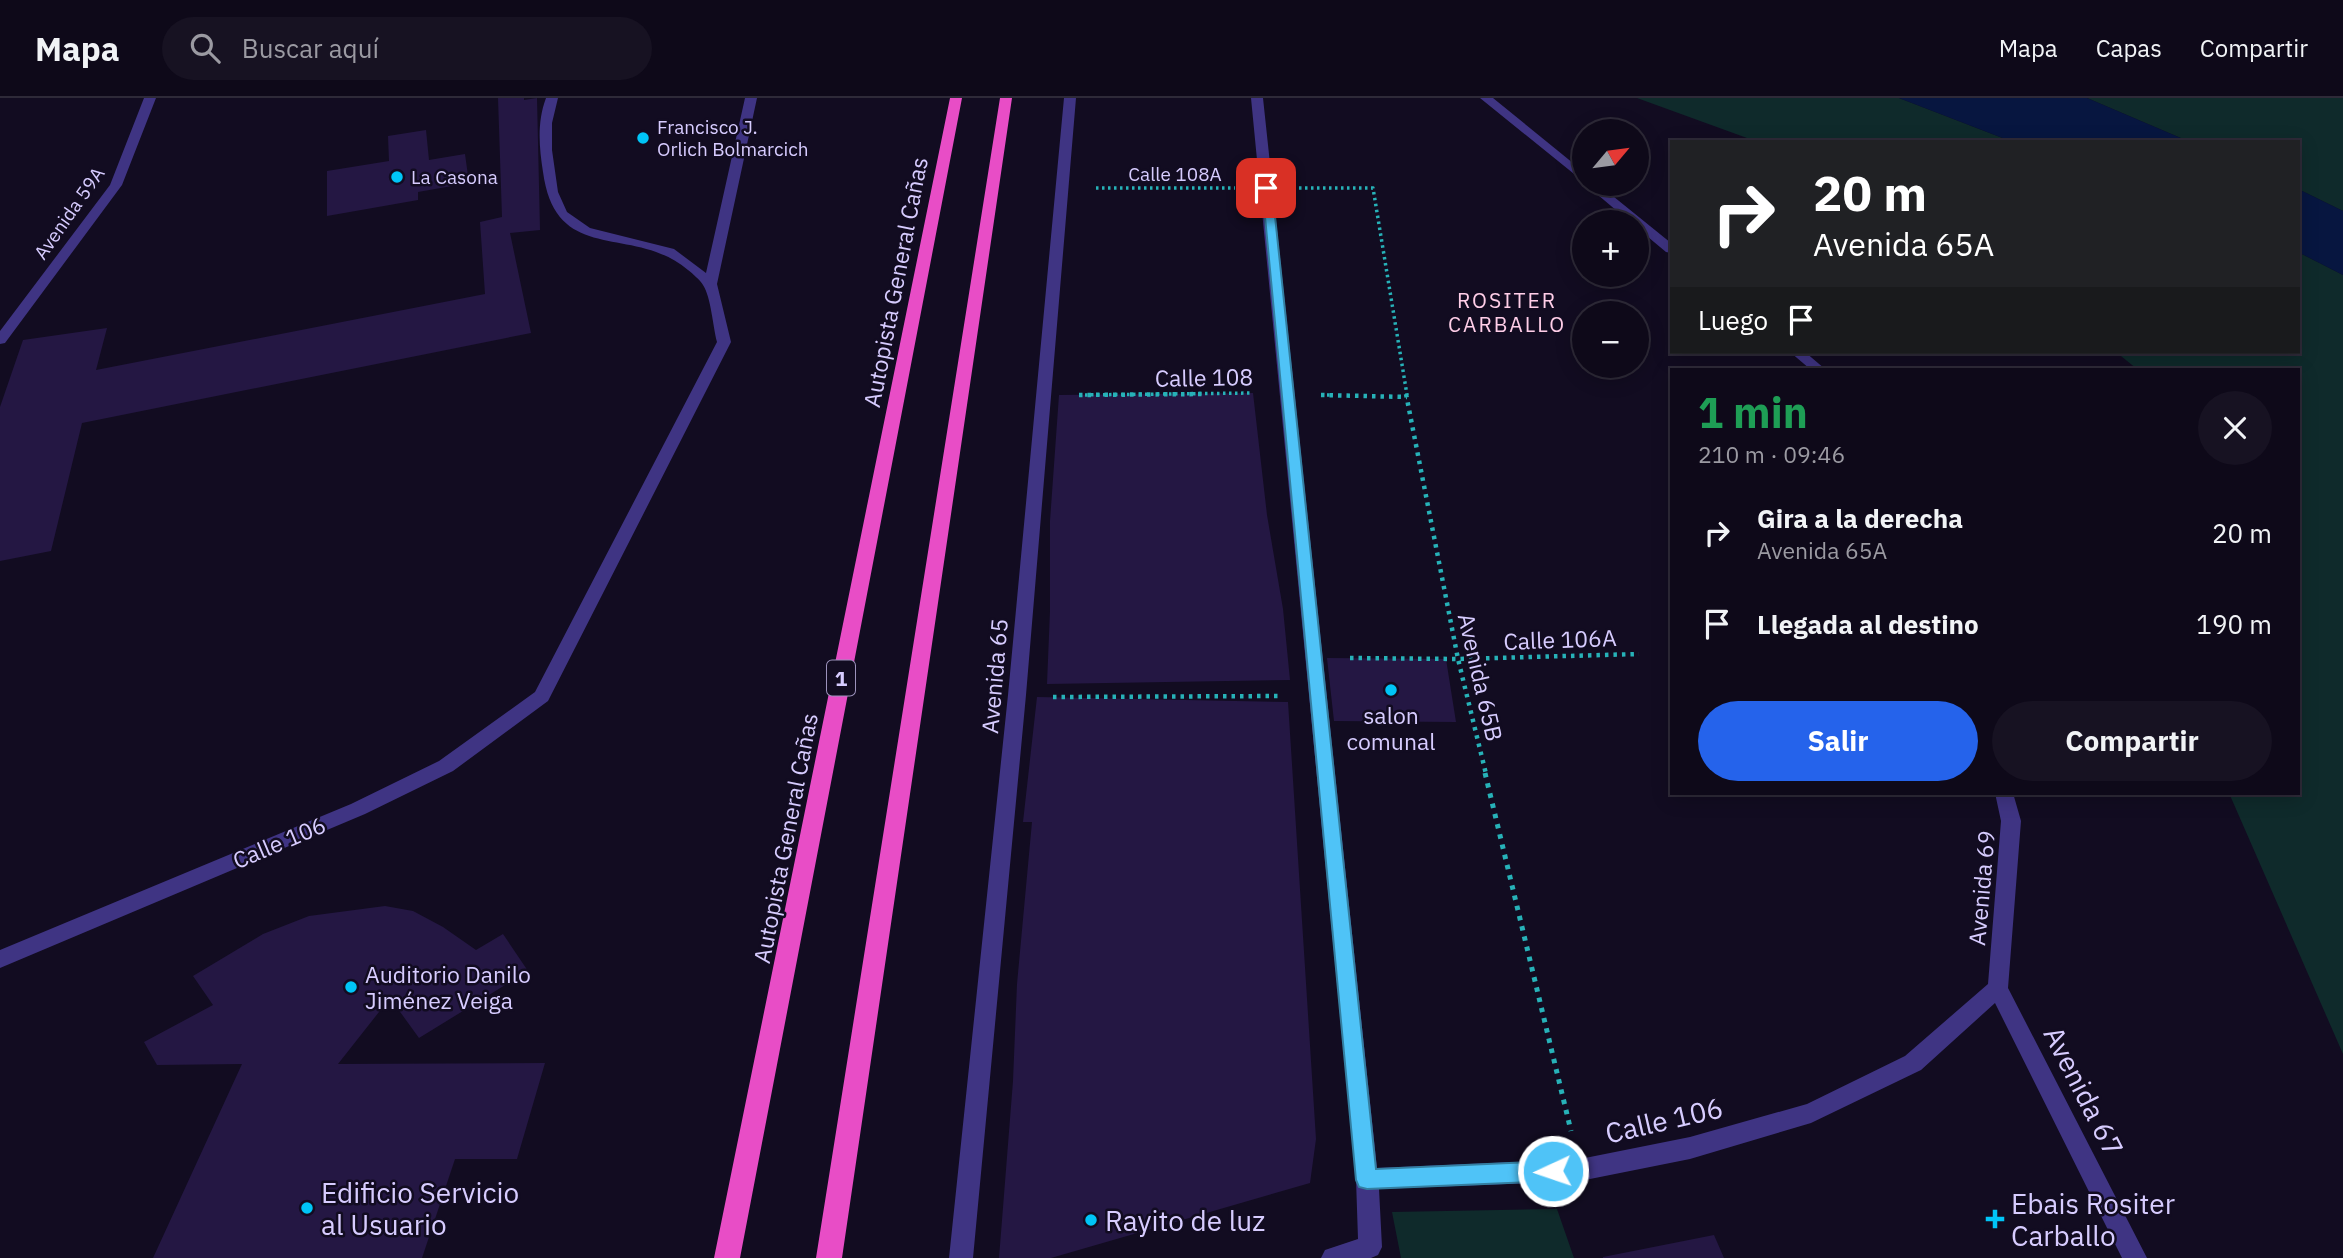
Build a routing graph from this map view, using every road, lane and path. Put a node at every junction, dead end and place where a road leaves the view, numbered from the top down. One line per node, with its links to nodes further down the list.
1 (150, 98): 16 (street, Avenida 59A)
2 (552, 98): 15 (street)
3 (751, 98): 15 (street)
4 (956, 98): 32 (highway, Autopista General Cañas / 1)
5 (1006, 98): 33 (highway)
6 (1070, 98): 10 (street, Avenida 65)
7 (1257, 98): 11 (street)
8 (1486, 98): 9 (street)
9 (1572, 168)
10 (1062, 188): 11 (path, Calle 108A); 20 (street, Avenida 65)
11 (1266, 188): 12 (path, Calle 108A); 19 (street)
12 (1373, 188): 21 (path, Avenida 65B)
13 (1606, 196): 14 (street)
14 (1670, 248)
15 (710, 284): 28 (street, Calle 106)
16 (0, 340)
17 (1799, 354): 18 (street)
18 (1817, 368)
19 (1287, 394): 20 (path, Calle 108); 21 (path, Calle 108); 24 (street)
20 (1043, 396): 25 (street, Avenida 65)
21 (1407, 397): 23 (path, Avenida 65B)
22 (1639, 654): 23 (path, Calle 106A)
23 (1458, 659): 24 (path, Calle 106A); 30 (path, Avenida 65B)
24 (1314, 660): 26 (street)
25 (1017, 695): 26 (path); 34 (street, Avenida 65)
26 (1318, 696): 31 (street)
27 (2004, 795): 29 (street, Avenida 69)
28 (0, 959)
29 (1998, 988): 30 (street, Calle 106); 36 (street, Avenida 67)
30 (1580, 1170): 31 (street, Calle 106)
31 (1367, 1180): 35 (street)
32 (727, 1258)
33 (830, 1258)
34 (961, 1258)
35 (1333, 1258)
36 (2136, 1258)

